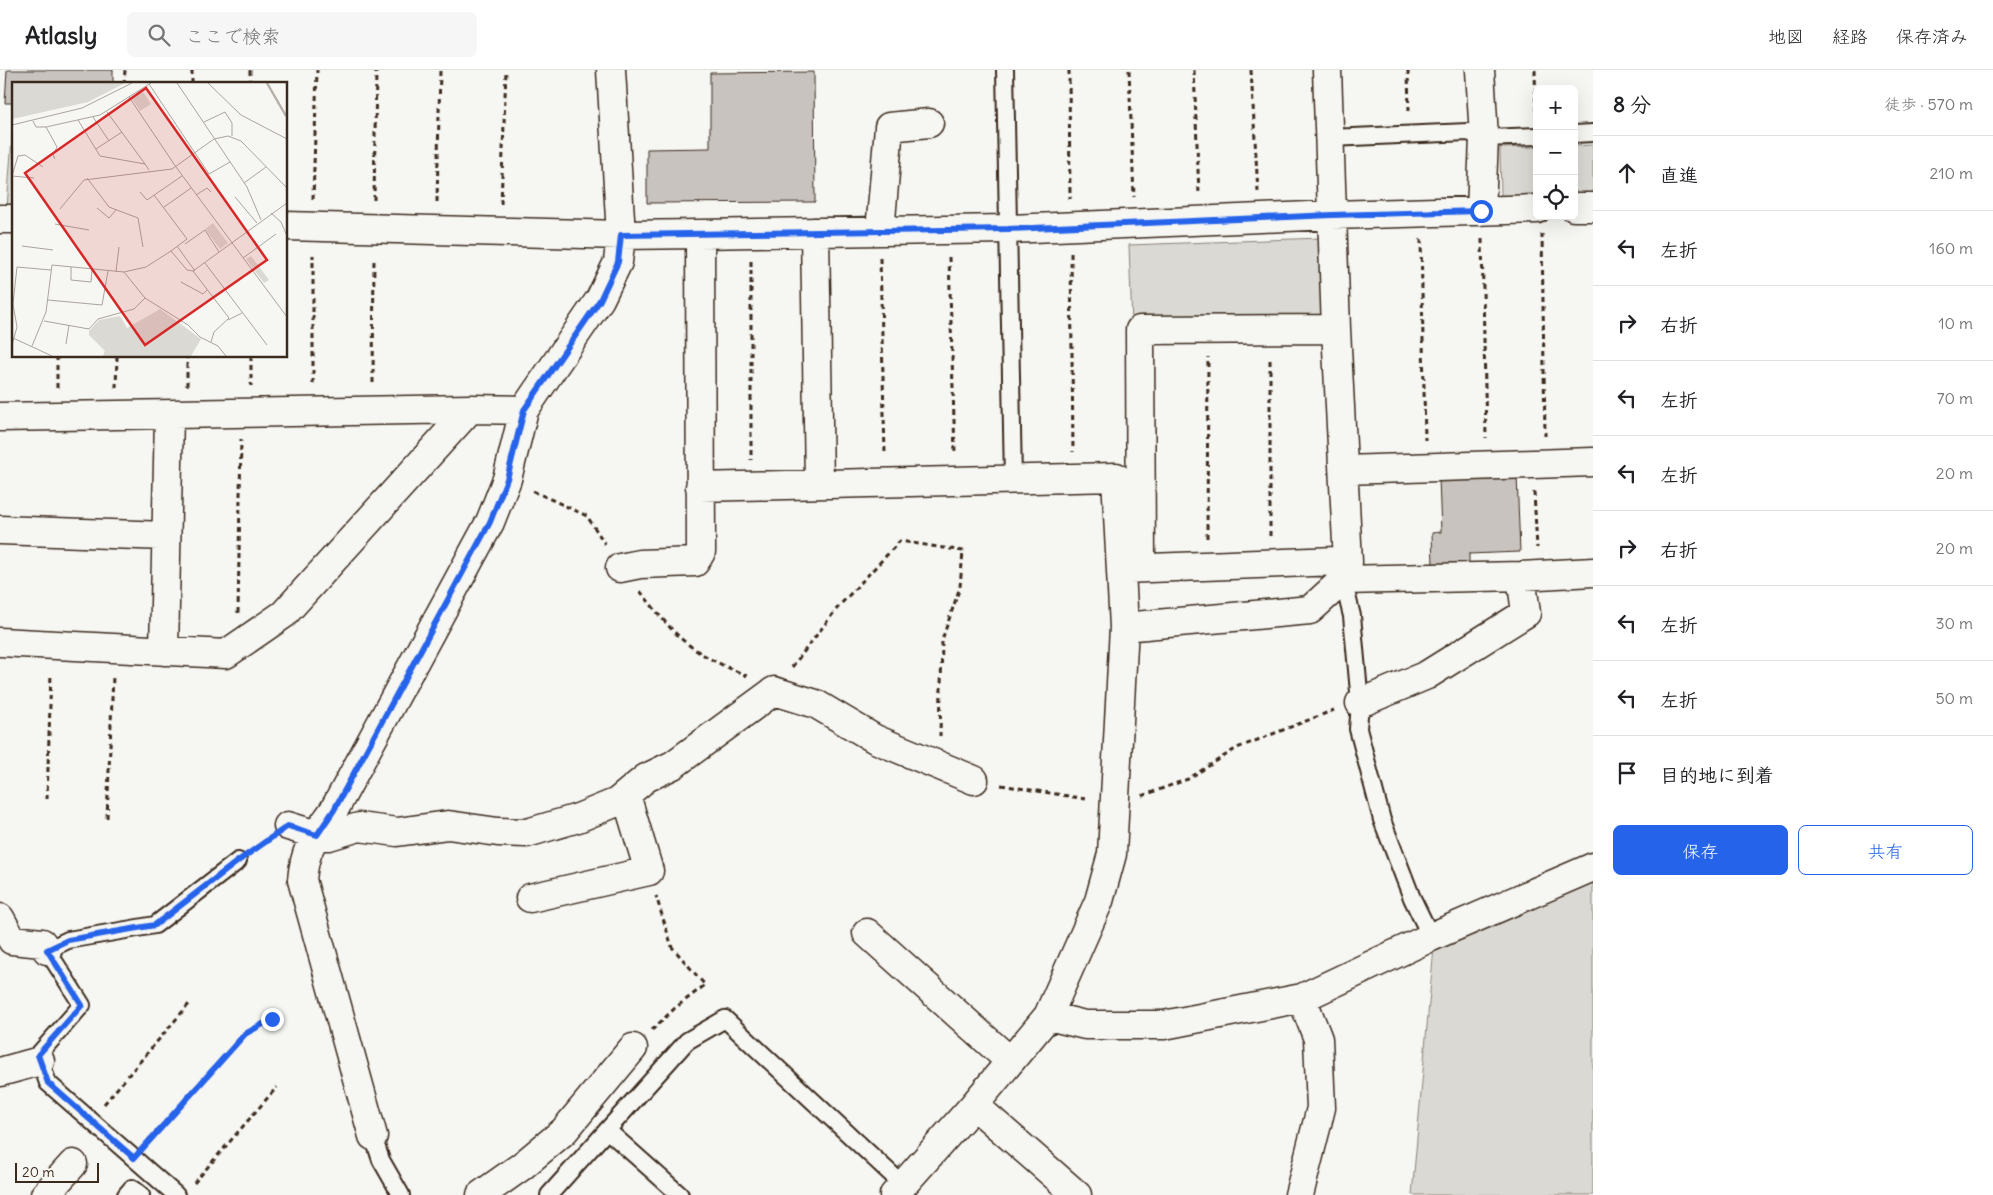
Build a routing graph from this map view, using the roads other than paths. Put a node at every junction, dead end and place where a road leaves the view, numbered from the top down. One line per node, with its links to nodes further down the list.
1 (611, 70): 21 (street)
2 (1005, 70): 17 (lane)
3 (1327, 70): 9 (street)
4 (1480, 70): 10 (street)
5 (929, 123): 18 (street)
6 (1593, 133): 7 (lane)
7 (1578, 134)
8 (1533, 136): 10 (lane)
9 (1330, 138): 10 (lane); 14 (street)
10 (1484, 138): 13 (street)
11 (1593, 207): 12 (street)
12 (1578, 208)
13 (1481, 211): 14 (street); 15 (street)
14 (1332, 215): 17 (street); 22 (street)
15 (1533, 217)
16 (300, 227): 21 (street)
17 (1008, 229): 18 (street); 29 (lane)
18 (880, 231): 19 (street)
19 (815, 232): 20 (street); 30 (street)
20 (700, 234): 21 (street); 31 (street)
21 (621, 235): 24 (street)
22 (1336, 329): 28 (street); 35 (street)
23 (470, 409): 24 (street); 25 (street); 41 (street)
24 (524, 410): 46 (street)
25 (169, 415): 26 (street); 33 (street)
26 (0, 417)
27 (1593, 462): 28 (street)
28 (1344, 470): 36 (street)
29 (1013, 479): 30 (street); 35 (street)
30 (819, 484): 31 (street)
31 (700, 487): 34 (street)
32 (0, 530): 33 (street)
33 (166, 536): 41 (street)
34 (620, 568)
35 (1131, 569): 36 (street); 39 (street)
36 (1346, 571): 38 (street); 39 (street); 42 (lane)
37 (1593, 572): 38 (street)
38 (1529, 576): 42 (street)
39 (1124, 627): 55 (street)
40 (0, 642): 41 (street)
41 (164, 651)
42 (1360, 703): 52 (lane)
43 (974, 780): 44 (street)
44 (626, 795): 46 (street); 49 (street)
45 (288, 826): 46 (street)
46 (317, 835): 62 (street)
47 (238, 861): 53 (lane)
48 (1593, 868): 52 (street)
49 (530, 898)
50 (0, 918): 53 (street)
51 (867, 933): 58 (street)
52 (1431, 937): 54 (street)
53 (47, 950): 57 (lane)
54 (1302, 998): 55 (street); 74 (street)
55 (1048, 1016): 58 (street)
56 (633, 1048): 70 (street)
57 (40, 1061): 59 (street); 65 (lane)
58 (1010, 1061): 60 (street)
59 (0, 1072)
60 (974, 1105): 64 (street); 73 (street)
61 (607, 1130): 64 (lane); 71 (lane); 72 (lane)
62 (373, 1136): 69 (lane)
63 (73, 1164): 66 (street)
64 (899, 1190)
65 (183, 1191)
66 (45, 1195)
67 (126, 1195): 68 (lane)
68 (141, 1195)
69 (401, 1195)
70 (481, 1195)
71 (549, 1195)
72 (680, 1195)
73 (1077, 1195)
74 (1299, 1195)

